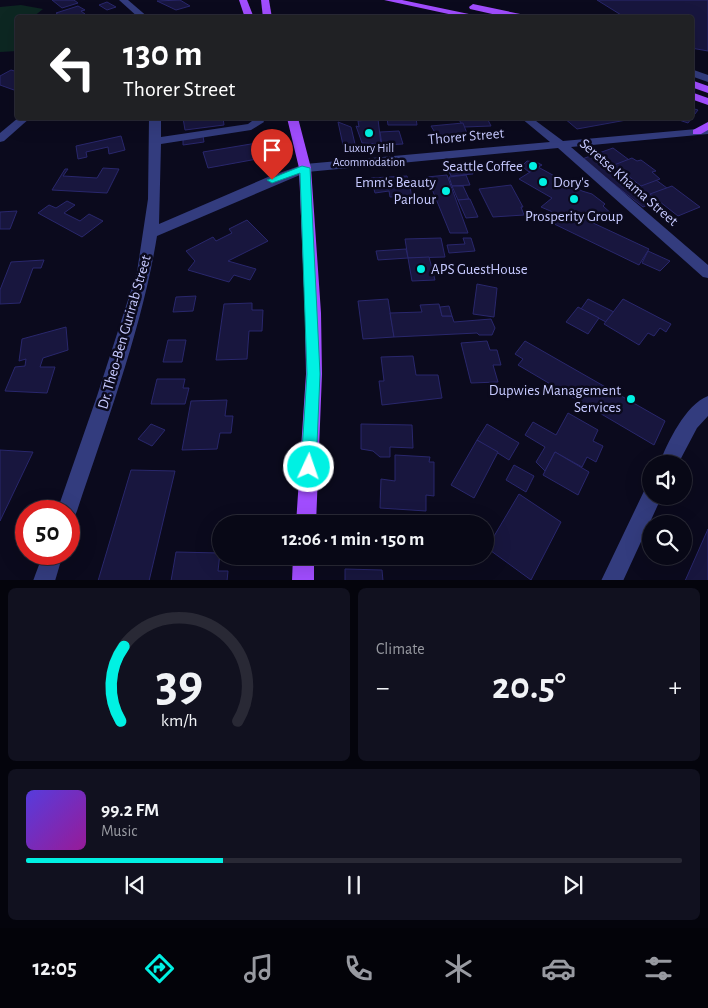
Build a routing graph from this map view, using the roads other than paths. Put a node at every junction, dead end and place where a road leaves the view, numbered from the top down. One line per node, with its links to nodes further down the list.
1 (123, 0): 6 (street)
2 (243, 0): 7 (main road)
3 (388, 0): 9 (main road)
4 (435, 0): 10 (main road)
5 (268, 2): 8 (main road)
6 (141, 15)
7 (249, 15)
8 (268, 15)
9 (468, 15)
10 (512, 15)
11 (694, 65): 12 (street)
12 (708, 71)
13 (694, 73): 14 (street)
14 (708, 79)
15 (694, 86): 17 (main road)
16 (694, 95): 17 (main road)
17 (708, 100)
18 (22, 120): 26 (street)
19 (155, 120): 27 (street, Dr. Theo-Ben Gurirab Street)
20 (257, 120): 23 (street)
21 (293, 120): 29 (main road)
22 (529, 120): 28 (street, Seretse Khama Street)
23 (229, 123): 27 (street)
24 (708, 125): 25 (main road)
25 (702, 131): 28 (street, Thorer Street)
26 (0, 139)
27 (155, 141): 30 (street, Dr. Theo-Ben Gurirab Street)
28 (559, 143): 29 (street, Thorer Street); 31 (street, Seretse Khama Street)
29 (305, 168): 30 (street, Thorer Street); 36 (main road)
30 (151, 233): 34 (street, Dr. Theo-Ben Gurirab Street)
31 (708, 274)
32 (708, 404): 33 (street)
33 (673, 455)
34 (71, 500)
35 (648, 505): 41 (street)
36 (306, 515)
37 (49, 565): 39 (street)
38 (304, 565): 40 (main road)
39 (44, 580)
40 (303, 580)
41 (612, 580)

